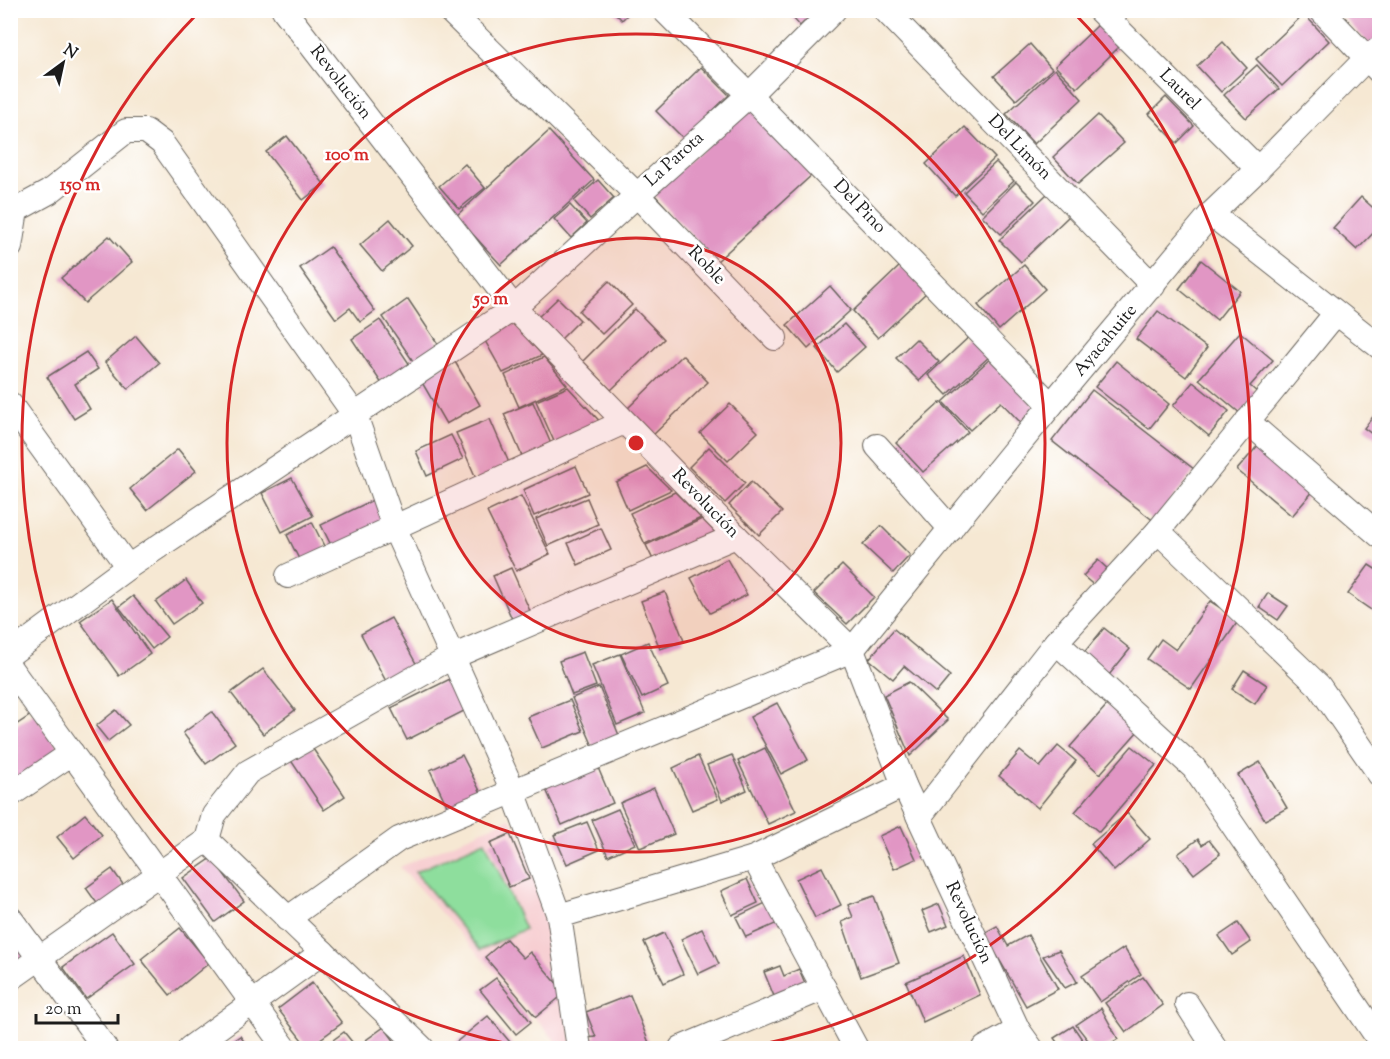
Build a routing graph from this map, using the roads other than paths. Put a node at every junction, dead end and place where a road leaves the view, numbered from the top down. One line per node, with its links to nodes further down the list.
1 (284, 10): 16 (street, Revolución)
2 (449, 10): 11 (street, Roble)
3 (664, 10): 9 (street, Del Pino)
4 (834, 10): 9 (street, La Parota)
5 (885, 10): 15 (street, Del Limón)
6 (1099, 10): 10 (street, Laurel)
7 (1321, 10): 8 (street)
8 (1375, 60): 10 (street, Ayacahuite)
9 (749, 95): 11 (street, La Parota); 21 (street, Del Pino)
10 (1258, 169): 13 (street, Ayacahuite)
11 (637, 195): 16 (street, La Parota); 18 (street, Roble)
12 (13, 211): 14 (street); 22 (street)
13 (1211, 214): 15 (street, Ayacahuite); 17 (street)
14 (10, 247)
15 (1153, 286): 21 (street, Ayacahuite)
16 (514, 308): 22 (street, La Parota); 24 (street, Revolución)
17 (1336, 313): 19 (street); 23 (street)
18 (775, 338)
19 (1380, 346)
20 (10, 404): 31 (street)
21 (1051, 405): 27 (street, Ayacahuite)
22 (354, 415): 26 (street); 31 (street, La Parota)
23 (1247, 420): 28 (street); 29 (street)
24 (624, 422): 26 (street); 30 (street, Revolución)
25 (877, 446): 27 (street)
26 (394, 527): 32 (street); 36 (street)
27 (951, 529): 34 (street, Ayacahuite)
28 (1158, 531): 33 (street); 39 (street)
29 (1380, 536)
30 (736, 537): 34 (street, Revolución); 36 (street)
31 (128, 567): 35 (street, La Parota)
32 (288, 576)
33 (1056, 642): 43 (street); 57 (street)
34 (852, 650): 40 (street, Revolución); 41 (street)
35 (10, 654)
36 (452, 657): 41 (street); 44 (street)
37 (10, 668): 38 (street)
38 (72, 753): 42 (street); 46 (street)
39 (1380, 775)
40 (904, 785): 43 (street, Revolución); 45 (street)
41 (513, 791): 47 (street); 49 (street)
42 (10, 795)
43 (919, 817): 56 (street, Revolución)
44 (207, 840): 46 (street); 49 (street)
45 (754, 858): 47 (street); 53 (street)
46 (160, 875): 51 (street); 54 (street)
47 (559, 916): 62 (street)
48 (10, 918): 51 (street)
49 (287, 919): 50 (street)
50 (322, 952): 54 (street); 61 (street)
51 (40, 959): 52 (street); 58 (street)
52 (10, 980)
53 (824, 988): 63 (street); 64 (street)
54 (253, 1003): 59 (street); 60 (street)
55 (1187, 1004): 66 (street)
56 (1025, 1039): 65 (street)
57 (1380, 1041)
58 (105, 1048)
59 (190, 1048)
60 (285, 1048)
61 (422, 1048)
62 (579, 1048)
63 (681, 1048)
64 (856, 1048)
65 (985, 1048)
66 (1215, 1048)

